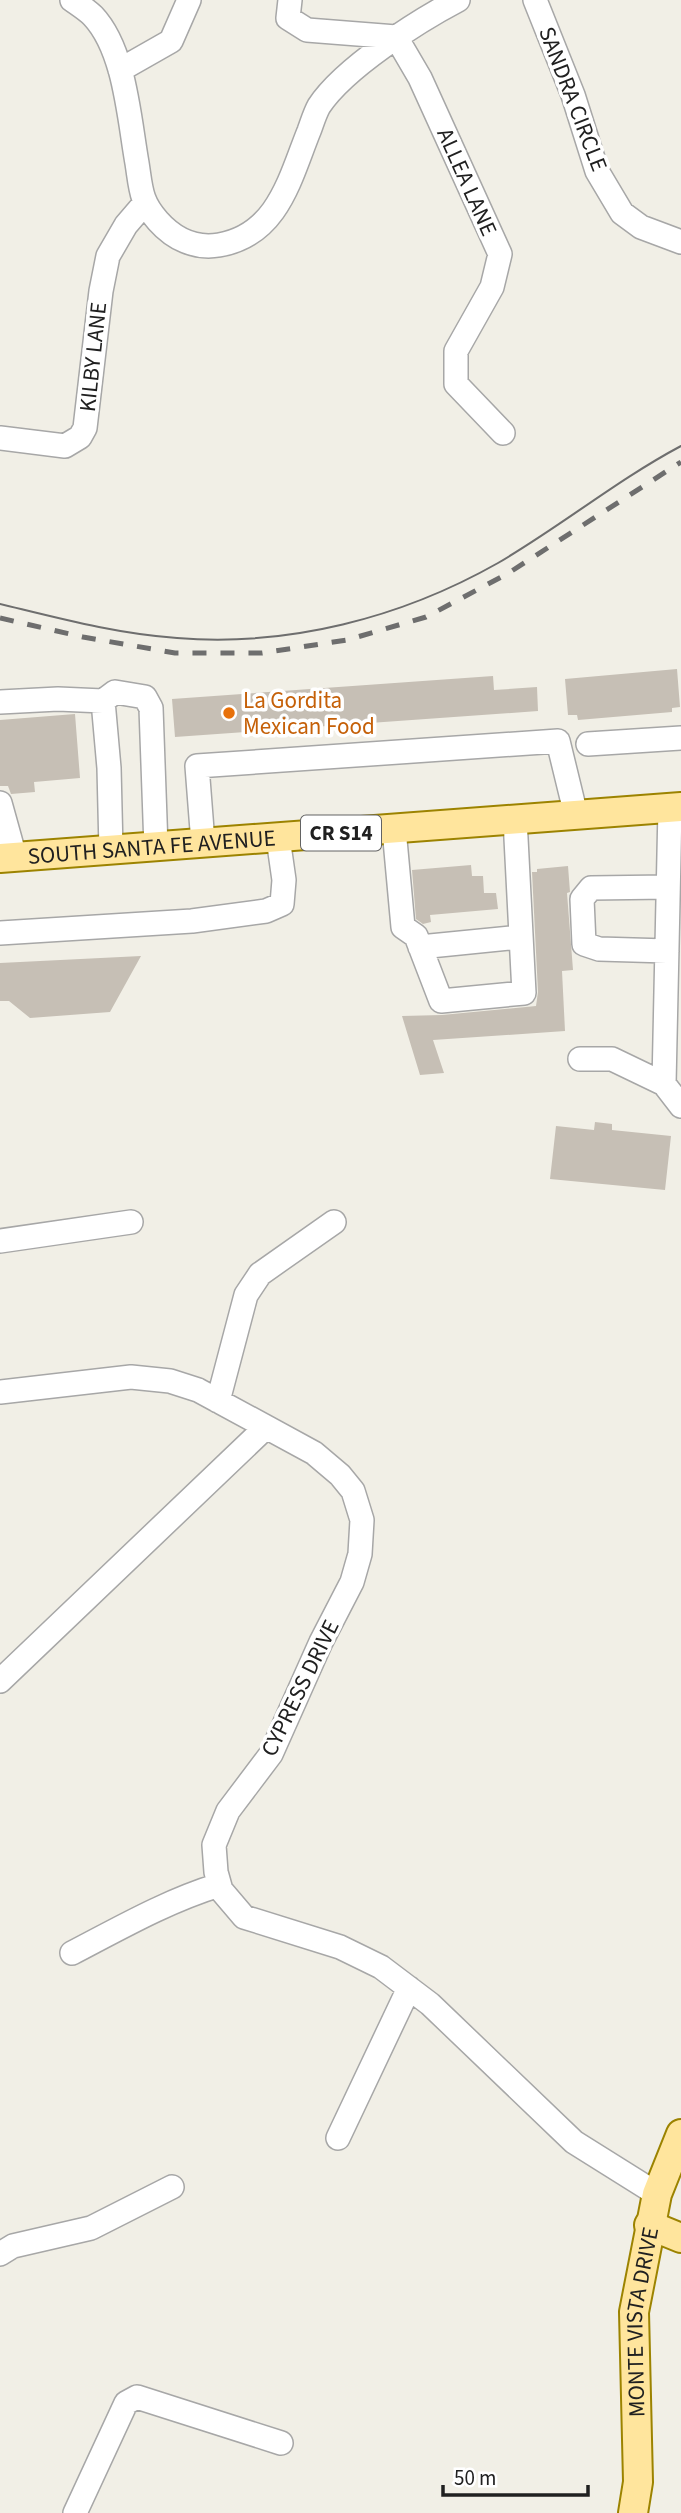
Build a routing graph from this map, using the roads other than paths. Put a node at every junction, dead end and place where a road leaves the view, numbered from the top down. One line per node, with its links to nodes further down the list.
1 (72, 0): 7 (street)
2 (189, 0): 7 (street)
3 (290, 0): 6 (street)
4 (458, 0): 6 (street)
5 (535, 0): 9 (street, SANDRA CIRCLE)
6 (396, 37): 8 (street); 10 (street, ALLEA LANE)
7 (120, 69): 8 (street)
8 (144, 204): 11 (street, KILBY LANE)
9 (681, 242)
10 (503, 433)
11 (0, 438)
12 (103, 701): 13 (street); 23 (street); 24 (street)
13 (0, 702)
14 (681, 738): 15 (street)
15 (588, 744)
16 (0, 803): 25 (street)
17 (676, 807): 18 (main road, SOUTH SANTA FE AVENUE / CR S14); 26 (street)
18 (576, 815): 19 (main road, SOUTH SANTA FE AVENUE / CR S14); 22 (street)
19 (515, 819): 20 (main road, SOUTH SANTA FE AVENUE / CR S14); 28 (street)
20 (394, 829): 21 (main road, SOUTH SANTA FE AVENUE / CR S14); 29 (street)
21 (278, 838): 22 (main road, SOUTH SANTA FE AVENUE / CR S14); 27 (street)
22 (203, 843): 23 (main road, SOUTH SANTA FE AVENUE / CR S14)
23 (156, 846): 24 (main road, SOUTH SANTA FE AVENUE / CR S14)
24 (111, 850): 25 (main road, SOUTH SANTA FE AVENUE / CR S14)
25 (7, 858)
26 (668, 887): 30 (street); 30 (street)
27 (0, 933)
28 (520, 937): 29 (street); 29 (street)
29 (420, 947)
30 (667, 951): 31 (street)
31 (674, 978): 33 (street)
32 (580, 1059): 33 (street)
33 (664, 1084): 34 (street)
34 (681, 1106)
35 (131, 1222): 37 (street)
36 (334, 1222): 39 (street)
37 (0, 1241)
38 (0, 1392): 39 (street, CYPRESS DRIVE)
39 (218, 1401): 40 (street, CYPRESS DRIVE)
40 (266, 1427): 41 (street); 42 (street, CYPRESS DRIVE)
41 (0, 1681)
42 (219, 1885): 43 (street); 44 (street)
43 (72, 1953)
44 (409, 1988): 46 (street); 48 (street)
45 (681, 2134): 48 (main road, MONTE VISTA DRIVE)
46 (338, 2138)
47 (172, 2188): 51 (street)
48 (657, 2194): 49 (main road, MONTE VISTA DRIVE)
49 (649, 2225): 50 (main road); 54 (main road, MONTE VISTA DRIVE)
50 (681, 2238)
51 (0, 2255)
52 (281, 2443): 53 (street)
53 (75, 2513)
54 (633, 2513)

